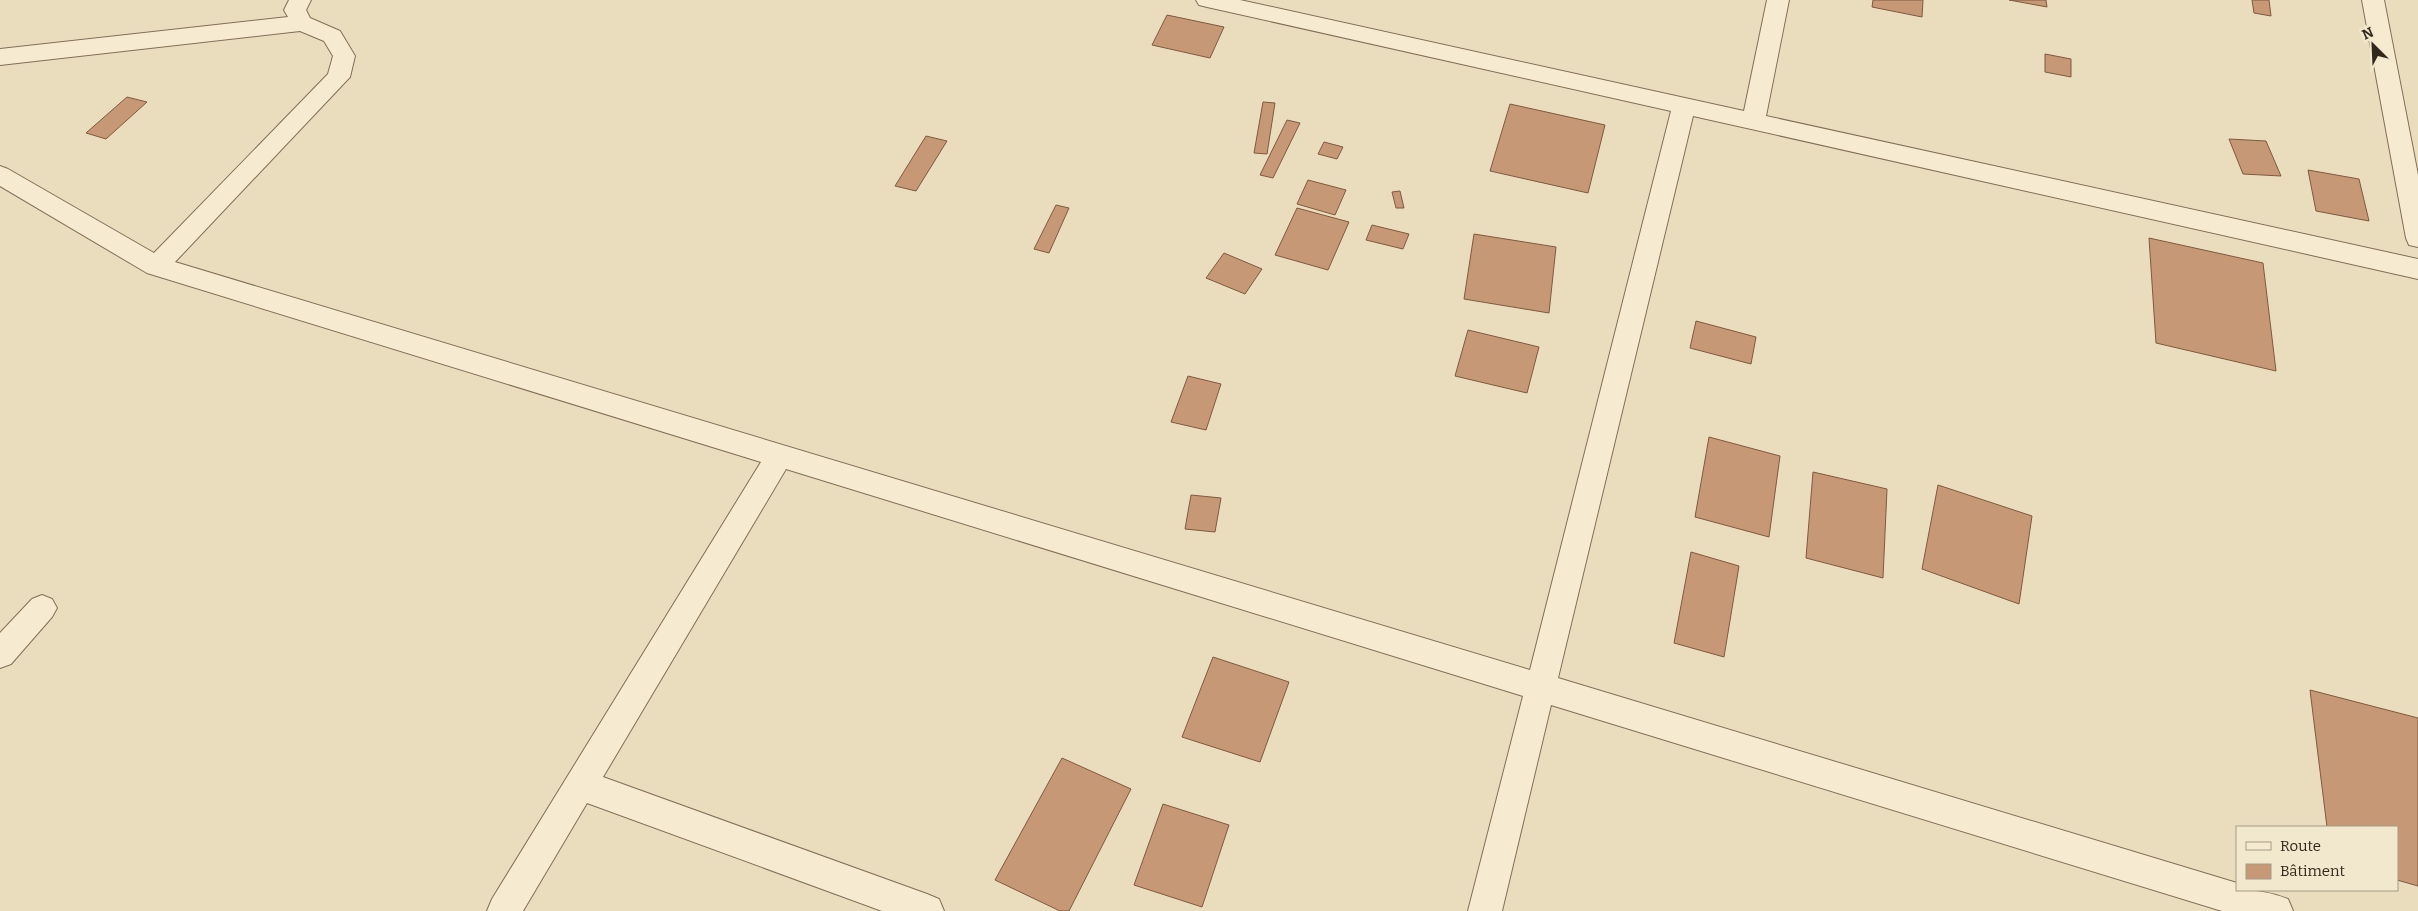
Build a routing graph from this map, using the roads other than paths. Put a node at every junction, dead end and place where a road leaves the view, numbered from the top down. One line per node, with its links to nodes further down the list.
1 (300, 0): 6 (street)
2 (1207, 0): 5 (street)
3 (1778, 0): 9 (street)
4 (2373, 0): 11 (street)
5 (1294, 9): 8 (street)
6 (302, 23): 7 (street); 12 (street)
7 (0, 57)
8 (1684, 106): 9 (street); 17 (street)
9 (1753, 121): 13 (street)
10 (0, 175): 12 (street)
11 (2418, 238)
12 (156, 266): 14 (street)
13 (2418, 269)
14 (779, 457): 17 (street); 18 (street)
15 (42, 608): 16 (street)
16 (0, 654)
17 (1540, 688): 21 (street); 22 (street)
18 (581, 785): 19 (street); 20 (street)
19 (504, 911)
20 (927, 911)
21 (1485, 911)
22 (2276, 911)

